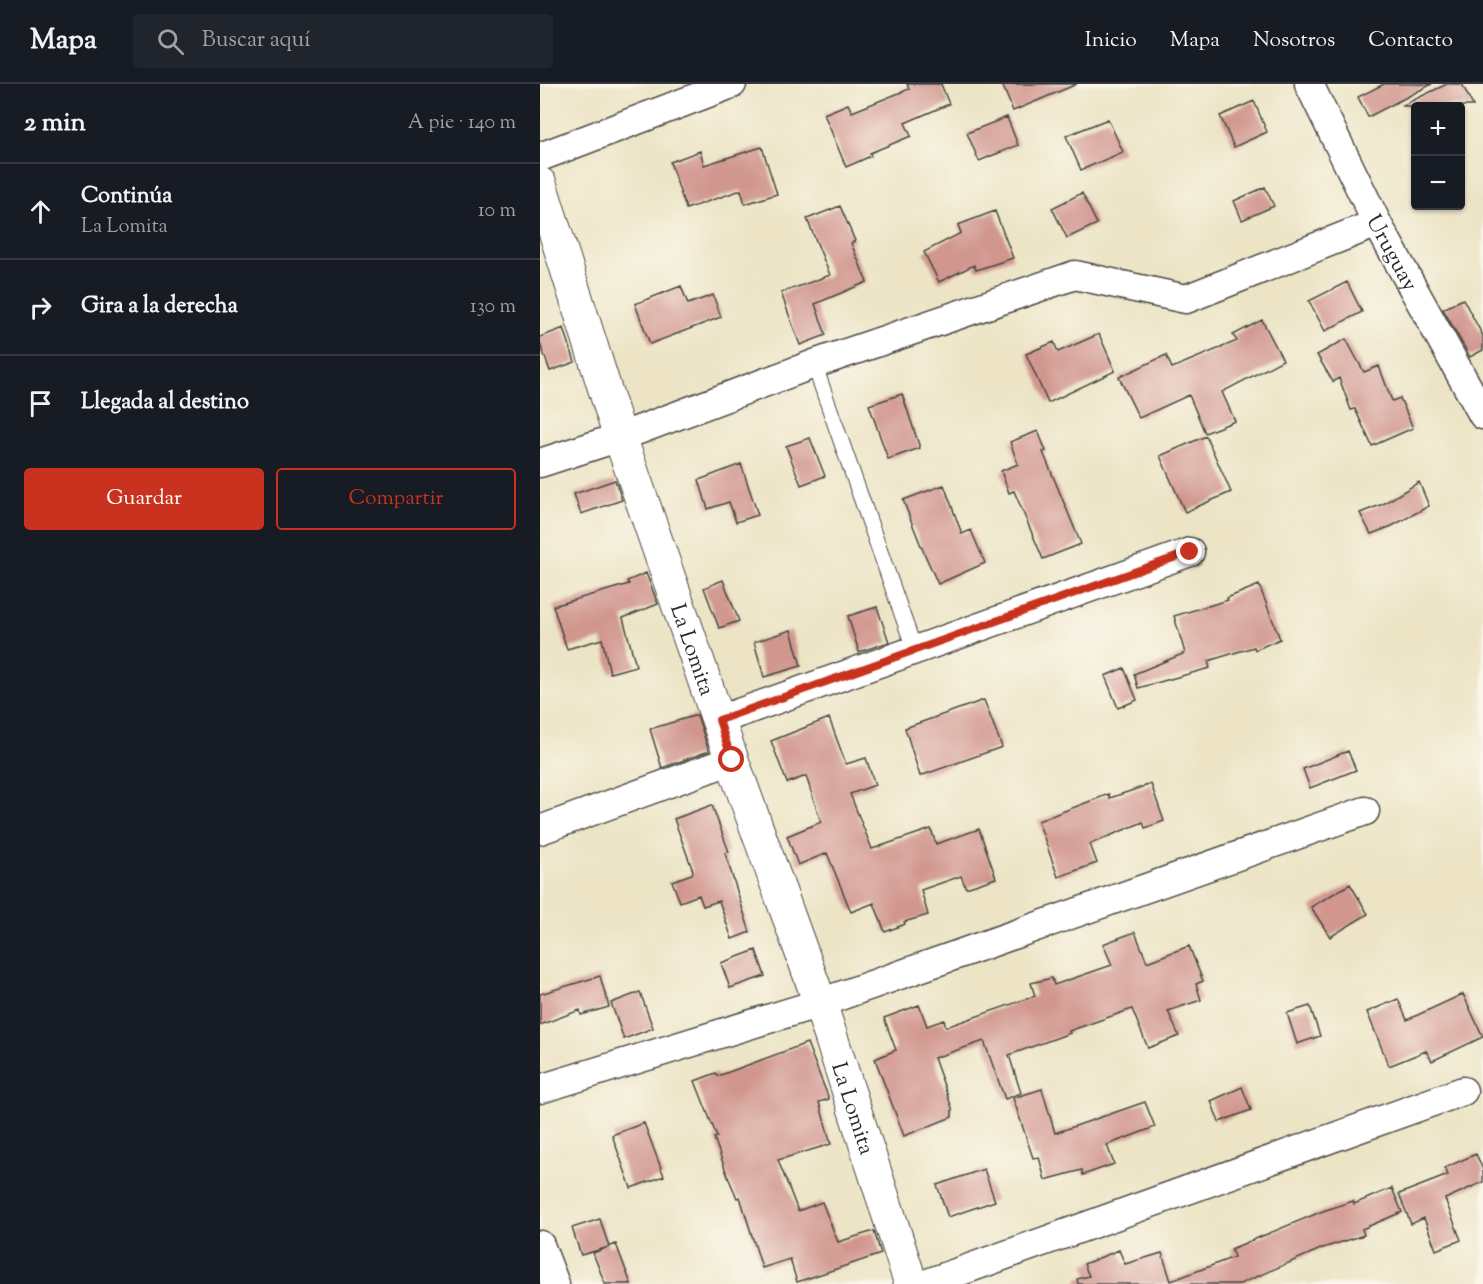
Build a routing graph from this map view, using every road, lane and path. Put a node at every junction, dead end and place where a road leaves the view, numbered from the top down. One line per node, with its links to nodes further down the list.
1 (732, 84): 3 (street)
2 (1309, 84): 5 (street, Uruguay)
3 (540, 157)
4 (540, 184): 8 (street, La Lomita)
5 (1377, 223): 6 (street); 7 (street, Uruguay)
6 (814, 364): 8 (street); 11 (lane)
7 (1483, 415)
8 (620, 437): 9 (street); 12 (street, La Lomita)
9 (540, 463)
10 (1190, 552): 11 (street)
11 (915, 651): 12 (street)
12 (719, 720): 13 (street, La Lomita)
13 (732, 760): 15 (street); 16 (street, La Lomita)
14 (1365, 811): 16 (street)
15 (540, 830)
16 (820, 1003): 17 (street); 21 (street, La Lomita)
17 (540, 1089)
18 (1463, 1090): 22 (street)
19 (540, 1245): 20 (street)
20 (555, 1284)
21 (911, 1284)
22 (925, 1284)

